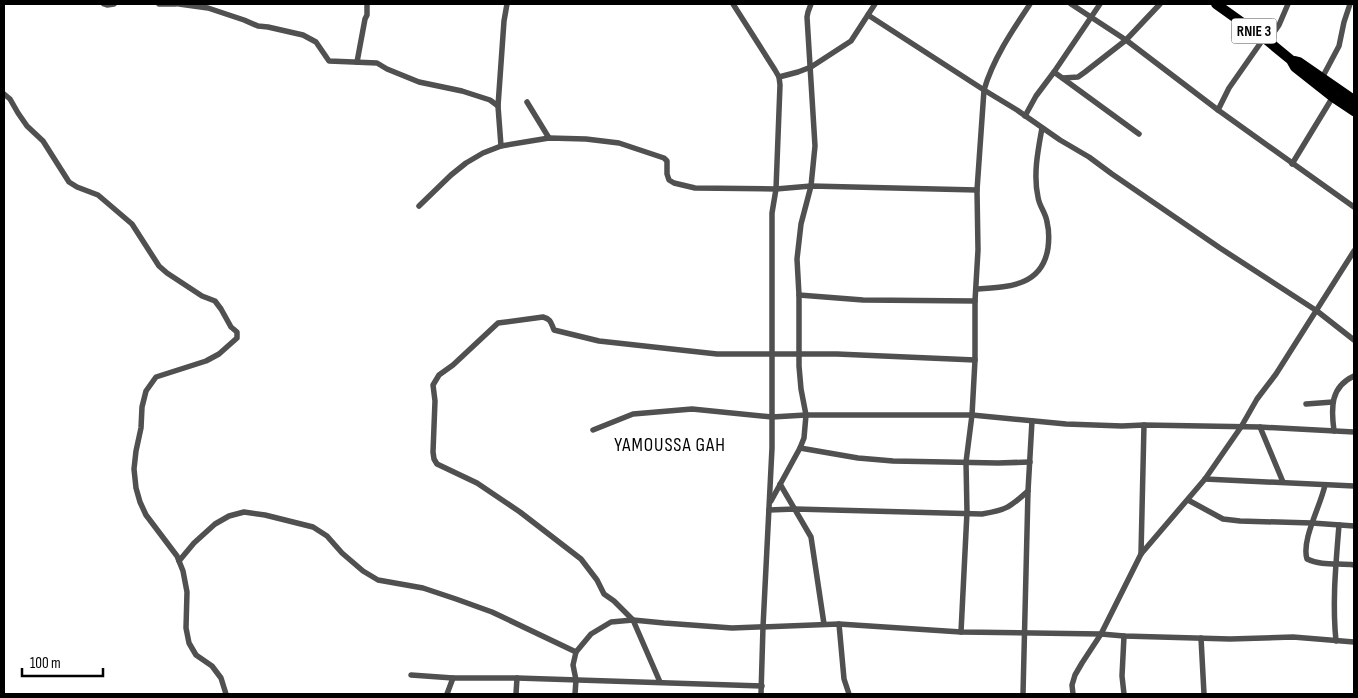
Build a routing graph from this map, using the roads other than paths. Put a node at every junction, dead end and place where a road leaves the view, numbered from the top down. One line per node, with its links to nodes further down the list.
1 (104, 4): 2 (street)
2 (114, 4)
3 (158, 4): 4 (street)
4 (178, 4): 22 (street)
5 (367, 4): 22 (street)
6 (507, 4): 33 (street)
7 (732, 4): 25 (street)
8 (811, 4): 23 (street)
9 (875, 4): 17 (street)
10 (1030, 4): 28 (street)
11 (1071, 4): 18 (street)
12 (1100, 4): 18 (street)
13 (1160, 4): 19 (street)
14 (1218, 4): 20 (highway, RNIE 3)
15 (1288, 4): 20 (street)
16 (1350, 4): 27 (street)
17 (868, 14): 23 (street); 28 (street)
18 (1090, 18): 19 (street); 24 (street)
19 (1126, 40): 26 (street); 34 (street)
20 (1266, 40): 21 (highway, RNIE 3); 34 (street)
21 (1291, 60): 27 (highway, RNIE 3); 29 (highway, RNIE 3)
22 (357, 62): 33 (street)
23 (810, 67): 25 (street); 42 (street)
24 (1054, 72): 26 (street); 36 (street)
25 (778, 77): 43 (street)
26 (1063, 78): 38 (street)
27 (1322, 78): 29 (highway, RNIE 3)
28 (984, 90): 36 (street); 44 (street)
29 (1336, 93): 31 (highway, RNIE 3); 35 (highway, RNIE 3); 41 (street)
30 (4, 94): 87 (street)
31 (1354, 100)
32 (527, 102): 39 (street)
33 (498, 106): 40 (street)
34 (1218, 110): 41 (street)
35 (1354, 111)
36 (1025, 116): 37 (street)
37 (1042, 128): 48 (street); 51 (street)
38 (1139, 134)
39 (550, 138): 40 (street); 43 (street)
40 (501, 146): 45 (street)
41 (1292, 164): 46 (street)
42 (811, 186): 43 (street); 44 (street); 49 (street)
43 (776, 189): 53 (street)
44 (977, 190): 48 (street)
45 (418, 206)
46 (1354, 207)
47 (1354, 251): 51 (street)
48 (976, 289): 50 (street)
49 (799, 295): 50 (street); 54 (street)
50 (975, 300): 55 (street)
51 (1317, 311): 52 (street); 64 (street)
52 (1354, 340)
53 (772, 354): 54 (street); 61 (street); 90 (street)
54 (799, 354): 55 (street); 59 (street)
55 (975, 360): 60 (street)
56 (1354, 376): 57 (street)
57 (1332, 402): 58 (street); 67 (street)
58 (1306, 404)
59 (806, 415): 60 (street); 61 (street); 69 (street)
60 (972, 415): 62 (street); 70 (street)
61 (772, 417): 66 (street); 79 (street)
62 (1032, 421): 63 (street); 71 (street)
63 (1144, 425): 64 (street); 86 (street)
64 (1241, 427): 65 (street); 72 (street)
65 (1260, 427): 67 (street); 73 (street)
66 (593, 430)
67 (1334, 431): 68 (street)
68 (1354, 432)
69 (800, 448): 70 (street); 74 (street)
70 (966, 462): 71 (street); 82 (street)
71 (1030, 462): 77 (street)
72 (1205, 478): 73 (street); 78 (street)
73 (1283, 482): 75 (street)
74 (780, 484): 79 (street); 80 (street)
75 (1325, 485): 76 (street); 83 (street)
76 (1354, 486)
77 (1028, 491): 82 (street); 95 (street)
78 (1188, 500): 83 (street); 86 (street)
79 (770, 502): 81 (street)
80 (795, 509): 81 (street); 82 (street); 91 (street)
81 (769, 510): 93 (street)
82 (967, 512): 94 (street)
83 (1312, 523): 84 (street); 88 (street)
84 (1339, 524): 85 (street); 88 (street)
85 (1354, 526)
86 (1141, 554): 96 (street)
87 (179, 561): 101 (street); 108 (street)
88 (1336, 565): 89 (street); 99 (street)
89 (1354, 565)
90 (633, 620): 93 (street); 101 (street); 106 (street)
91 (824, 624): 92 (street); 93 (street)
92 (839, 624): 94 (street); 113 (street)
93 (762, 627): 107 (street)
94 (961, 632): 95 (street)
95 (1026, 633): 96 (street); 114 (street)
96 (1101, 634): 97 (street); 115 (street)
97 (1124, 636): 98 (street); 116 (street)
98 (1201, 638): 99 (street); 117 (street)
99 (1336, 641): 100 (street)
100 (1354, 642)
101 (576, 652): 105 (street)
102 (411, 675): 103 (street)
103 (453, 678): 104 (street); 109 (street)
104 (517, 678): 105 (street); 110 (street)
105 (576, 680): 106 (street); 111 (street)
106 (660, 682): 107 (street)
107 (762, 686): 112 (street)
108 (226, 694)
109 (447, 694)
110 (516, 694)
111 (575, 694)
112 (762, 694)
113 (848, 694)
114 (1023, 694)
115 (1073, 694)
116 (1124, 694)
117 (1204, 694)

